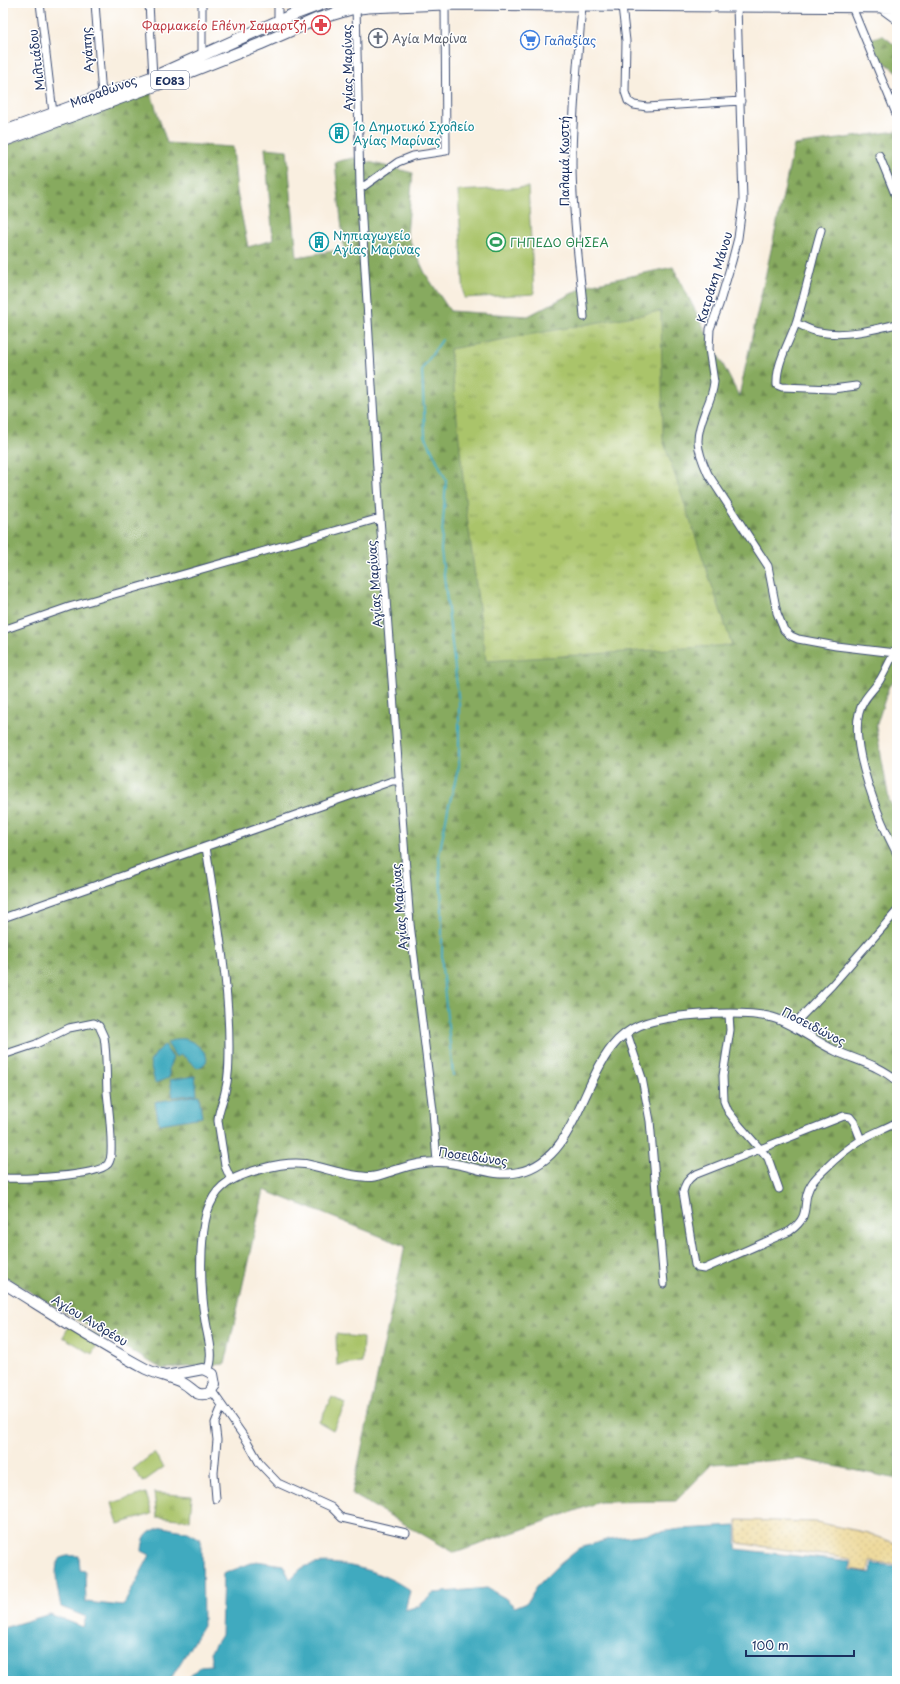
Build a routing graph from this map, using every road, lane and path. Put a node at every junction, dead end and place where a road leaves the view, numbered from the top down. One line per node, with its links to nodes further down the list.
1 (40, 3): 21 (street, Μιλτιάδου)
2 (95, 3): 19 (street, Αγάπης)
3 (149, 3): 18 (street)
4 (202, 3): 17 (street)
5 (278, 3): 16 (street)
6 (324, 3): 16 (main road, Μαραθώνος / ΕΟ83)
7 (445, 4): 9 (main road, Μαραθώνος / ΕΟ83); 10 (main road, Μαραθώνος / ΕΟ83); 26 (street)
8 (878, 5): 13 (main road, Μαραθώνος / ΕΟ83); 14 (main road, Μαραθώνος / ΕΟ83); 15 (main road)
9 (356, 6): 24 (main road, Μαραθώνος / ΕΟ83); 26 (street, Αγίας Μαρίνας)
10 (582, 6): 11 (main road, Μαραθώνος / ΕΟ83); 29 (street, Παλαμά Κωστή)
11 (622, 6): 12 (main road, Μαραθώνος / ΕΟ83); 20 (street)
12 (737, 6): 13 (main road, Μαραθώνος / ΕΟ83); 20 (street, Κατράκη Μάνου)
13 (852, 7): 22 (street)
14 (897, 7)
15 (897, 18)
16 (278, 22): 17 (main road, Μαραθώνος / ΕΟ83)
17 (202, 56): 18 (main road, Μαραθώνος / ΕΟ83)
18 (153, 77): 19 (main road, Μαραθώνος / ΕΟ83)
19 (102, 96): 21 (main road, Μαραθώνος / ΕΟ83)
20 (741, 101): 35 (street, Κατράκη Μάνου)
21 (53, 113): 23 (main road, Μαραθώνος / ΕΟ83)
22 (897, 116)
23 (3, 132)
24 (3, 141)
25 (879, 155): 27 (street)
26 (360, 189): 33 (street, Αγίας Μαρίνας)
27 (897, 199)
28 (821, 230): 30 (street)
29 (584, 317)
30 (796, 323): 31 (street); 32 (street)
31 (897, 324)
32 (856, 386)
33 (380, 518): 34 (street); 36 (street, Αγίας Μαρίνας)
34 (3, 630)
35 (896, 651): 38 (street)
36 (400, 781): 37 (street); 49 (street, Αγίας Μαρίνας)
37 (206, 846): 40 (street); 51 (street)
38 (897, 854)
39 (897, 911): 42 (street)
40 (3, 918)
41 (730, 1014): 42 (street, Ποσειδώνος); 43 (street, Ποσειδώνος); 48 (street)
42 (792, 1026): 45 (street, Ποσειδώνος)
43 (628, 1033): 49 (street, Ποσειδώνος); 54 (street)
44 (3, 1055): 50 (street)
45 (897, 1081)
46 (897, 1122): 47 (street)
47 (861, 1140): 48 (street); 48 (street)
48 (761, 1150): 52 (street)
49 (437, 1162): 51 (street, Ποσειδώνος)
50 (3, 1178)
51 (231, 1180): 55 (street, Ποσειδώνος)
52 (779, 1189)
53 (3, 1282): 57 (main road, Αγίου Ανδρέου)
54 (664, 1284)
55 (208, 1370): 56 (main road, Αγίου Ανδρέου); 59 (main road)
56 (195, 1371): 57 (main road, Αγίου Ανδρέου); 58 (main road)
57 (166, 1376): 58 (main road, Αγίου Ανδρέου)
58 (190, 1386): 59 (main road, Αγίου Ανδρέου)
59 (212, 1391): 60 (street)
60 (222, 1406): 61 (street); 62 (street)
61 (216, 1499)
62 (406, 1533)

